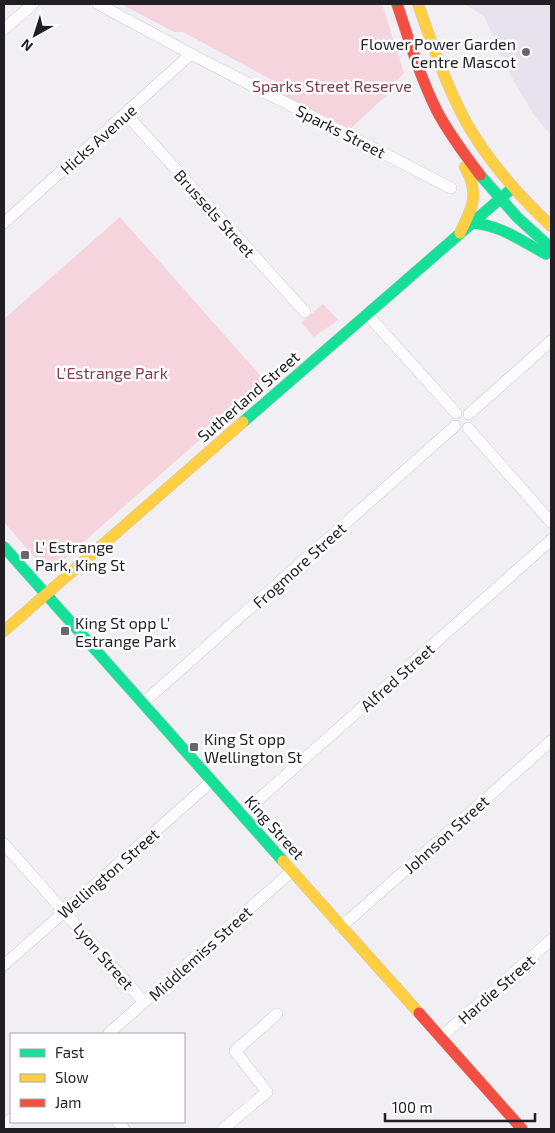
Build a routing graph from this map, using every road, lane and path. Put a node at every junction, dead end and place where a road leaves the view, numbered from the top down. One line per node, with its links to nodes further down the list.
1 (33, 4): 5 (street)
2 (98, 4): 6 (street, Sparks Street)
3 (397, 4): 8 (main road)
4 (418, 4): 9 (main road)
5 (4, 29)
6 (191, 54): 7 (street, Hicks Avenue); 10 (street, Sparks Street)
7 (126, 114): 13 (street, Hicks Avenue); 18 (street, Brussels Street)
8 (450, 133): 11 (main road); 15 (main road)
9 (514, 187): 11 (main road, Sutherland Street); 14 (main road)
10 (451, 188)
11 (499, 198): 12 (main road, Sutherland Street); 16 (main road)
12 (472, 222): 15 (main road, Sutherland Street); 17 (main road)
13 (4, 223)
14 (551, 226)
15 (460, 233): 19 (main road, Sutherland Street)
16 (551, 248)
17 (551, 256)
18 (305, 312)
19 (367, 314): 21 (street); 30 (main road, Sutherland Street)
20 (551, 341): 22 (street)
21 (456, 413): 22 (street); 23 (street)
22 (469, 414): 24 (street)
23 (455, 426): 24 (street); 32 (street, Frogmore Street)
24 (468, 428): 25 (street)
25 (551, 522)
26 (551, 529): 27 (street)
27 (551, 534)
28 (551, 540): 35 (street, Alfred Street)
29 (4, 547): 30 (main road, King Street)
30 (46, 594): 31 (main road, Sutherland Street); 32 (main road, King Street)
31 (4, 631)
32 (143, 703): 34 (main road, King Street)
33 (551, 740): 39 (street, Johnson Street)
34 (212, 781): 35 (main road, King Street); 38 (street, Wellington Street)
35 (242, 814): 37 (main road, King Street)
36 (4, 844): 38 (street, Lyon Street)
37 (292, 871): 39 (main road, King Street); 42 (street, Middlemiss Street)
38 (65, 912): 41 (street, Wellington Street); 42 (street, Lyon Street)
39 (342, 927): 45 (main road, King Street)
40 (551, 940): 45 (street, Hardie Street)
41 (4, 965)
42 (144, 1002): 44 (street, Middlemiss Street)
43 (277, 1014): 46 (street)
44 (109, 1033)
45 (441, 1037): 47 (main road, King Street)
46 (223, 1129)
47 (522, 1129)

